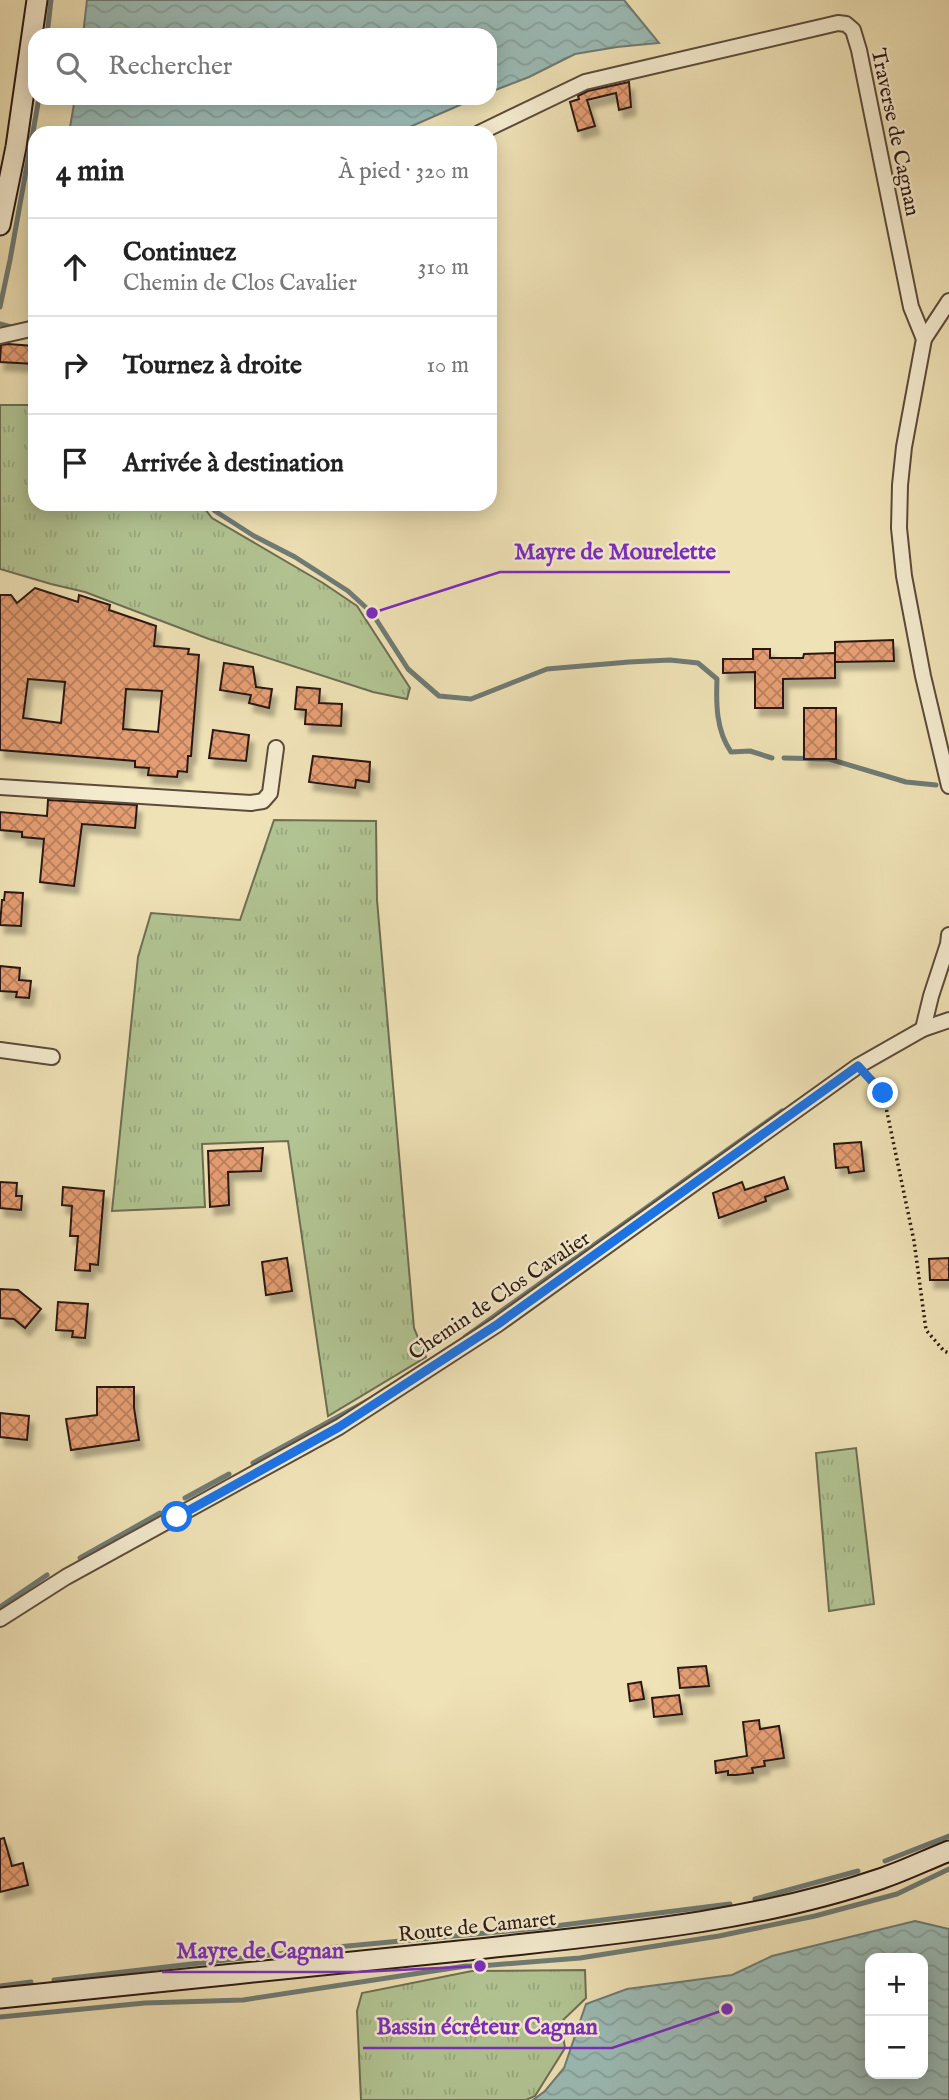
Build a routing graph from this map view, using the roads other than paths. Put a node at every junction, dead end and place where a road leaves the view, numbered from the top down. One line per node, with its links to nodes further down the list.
1 (37, 0): 2 (main road)
2 (33, 28)
3 (28, 63): 5 (main road)
4 (493, 126): 9 (street, Traverse de Cagnan)
5 (0, 225)
6 (949, 301): 9 (street)
7 (28, 330): 8 (street)
8 (0, 336)
9 (924, 339): 11 (street)
10 (276, 748): 12 (street)
11 (949, 786)
12 (0, 787)
13 (949, 935): 15 (street)
14 (949, 1020): 15 (street, Chemin de Clos Cavalier)
15 (923, 1029): 18 (street, Chemin de Clos Cavalier)
16 (0, 1050): 17 (street)
17 (52, 1057)
18 (0, 1619)
19 (949, 1851): 20 (main road, Route de Camaret)
20 (0, 1998)

